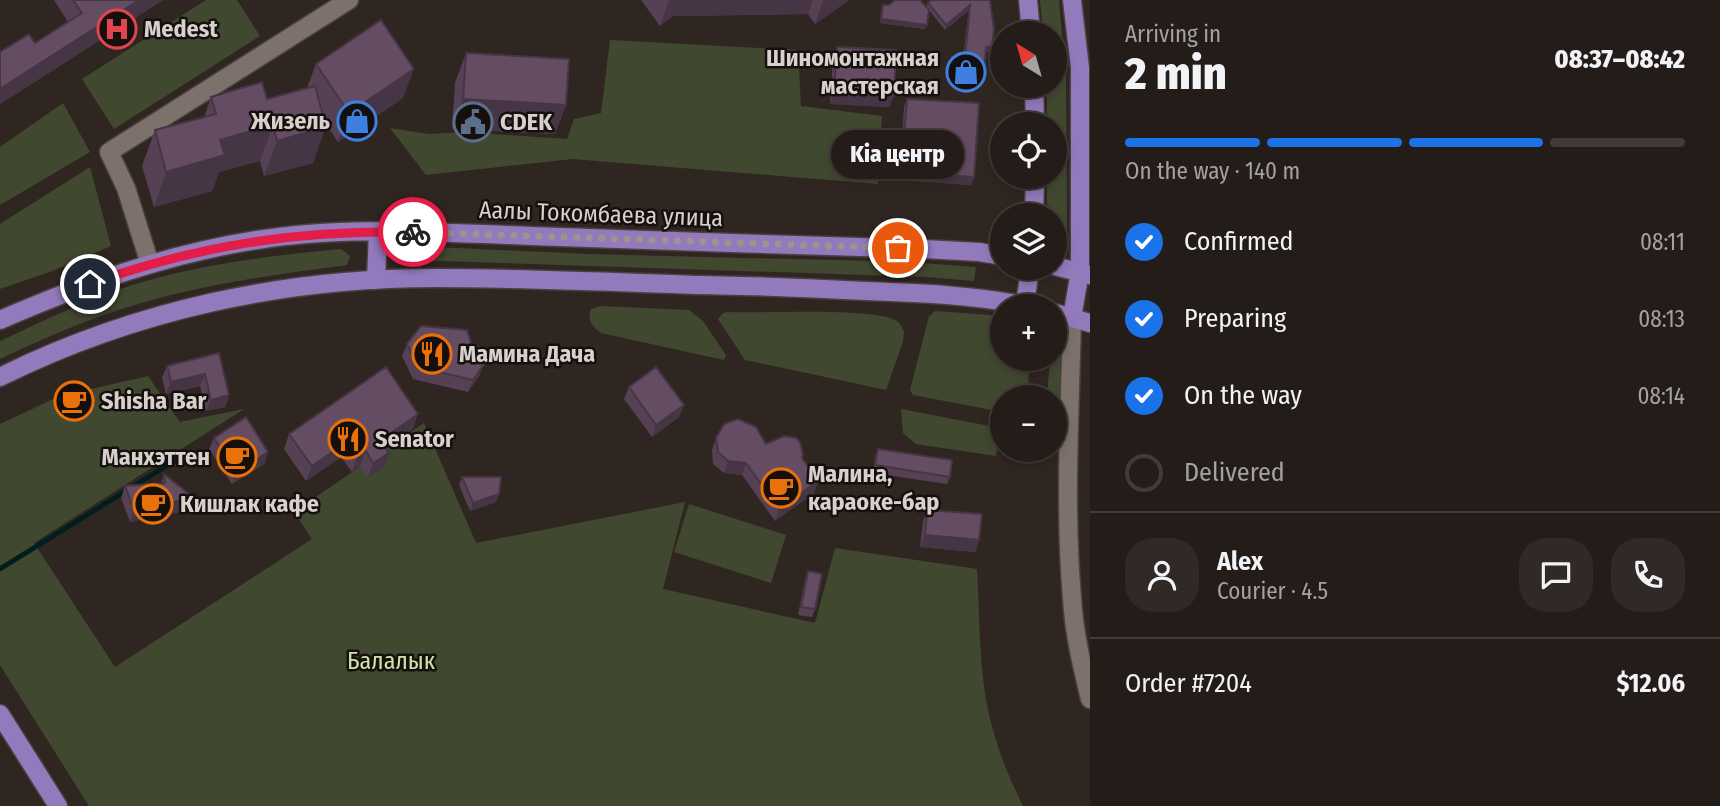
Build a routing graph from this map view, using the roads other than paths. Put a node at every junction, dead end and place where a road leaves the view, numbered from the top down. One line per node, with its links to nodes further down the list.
1 (349, 0): 7 (street)
2 (1028, 0): 4 (main road)
3 (1072, 0): 9 (main road)
4 (1030, 21)
5 (378, 231): 6 (main road, Аалы Токомбаева улица); 7 (main road, Аалы Токомбаева улица); 10 (main road)
6 (990, 254)
7 (150, 264): 14 (main road, Аалы Токомбаева улица)
8 (1067, 269): 9 (main road)
9 (1085, 273): 12 (main road)
10 (376, 280): 11 (main road); 17 (main road)
11 (990, 300)
12 (1067, 308)
13 (1067, 317): 15 (main road)
14 (0, 320)
15 (1090, 323)
16 (1064, 371): 18 (street)
17 (0, 377)
18 (1090, 699)
19 (0, 714): 20 (main road)
20 (58, 806)

